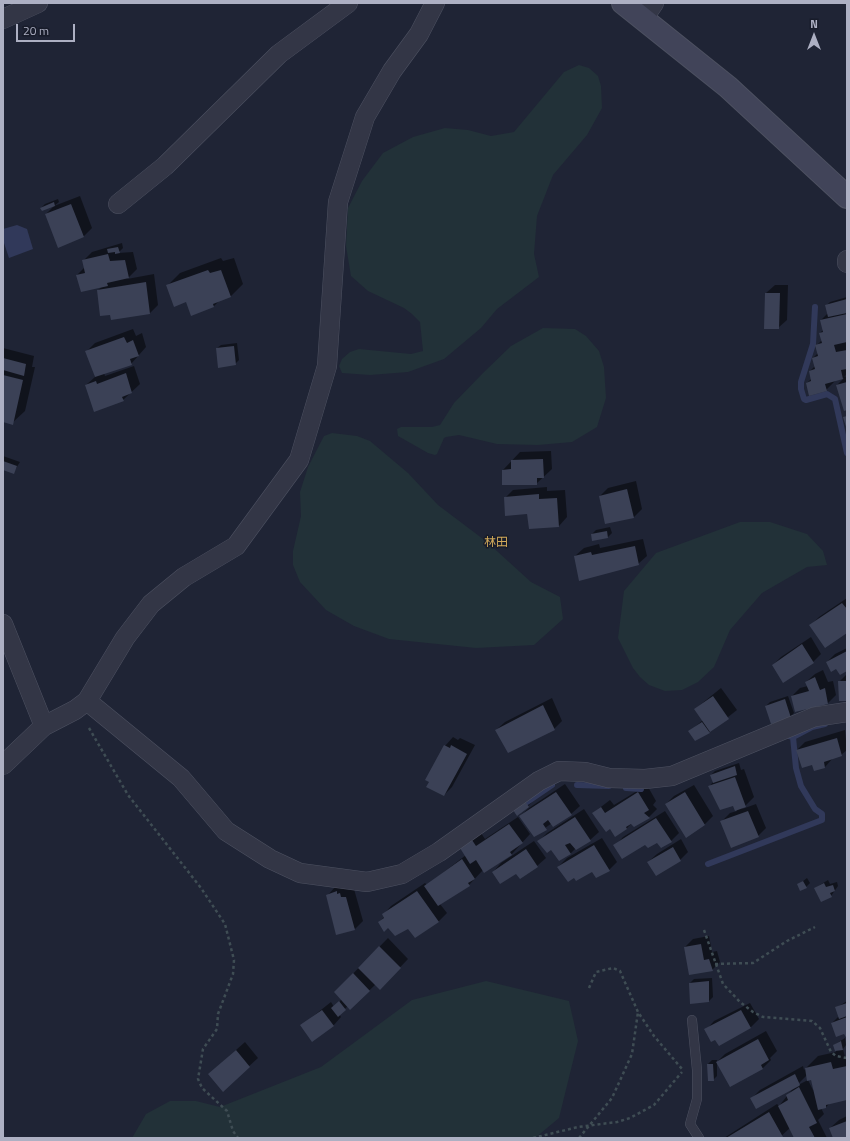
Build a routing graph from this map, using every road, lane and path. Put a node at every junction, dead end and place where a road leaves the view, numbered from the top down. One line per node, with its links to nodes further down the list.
1 (38, 3): 6 (street)
2 (348, 3): 8 (street)
3 (435, 3): 12 (street)
4 (623, 3): 5 (street)
5 (648, 11): 7 (street)
6 (3, 19)
7 (847, 198)
8 (118, 204)
9 (847, 260): 10 (street)
10 (847, 263)
11 (3, 624): 14 (street)
12 (83, 704): 13 (street); 14 (street); 26 (path)
13 (847, 712)
14 (44, 726): 15 (street)
15 (3, 765)
16 (815, 927): 18 (path)
17 (704, 930): 18 (path)
18 (715, 964): 23 (path)
19 (589, 988): 20 (path)
20 (638, 1012): 24 (path); 25 (path)
21 (692, 1020): 22 (lane)
22 (696, 1054): 24 (path); 29 (lane)
23 (847, 1058)
24 (683, 1070): 25 (path)
25 (590, 1125): 27 (path); 28 (path)
26 (238, 1138)
27 (533, 1138)
28 (579, 1138)
29 (699, 1138)

